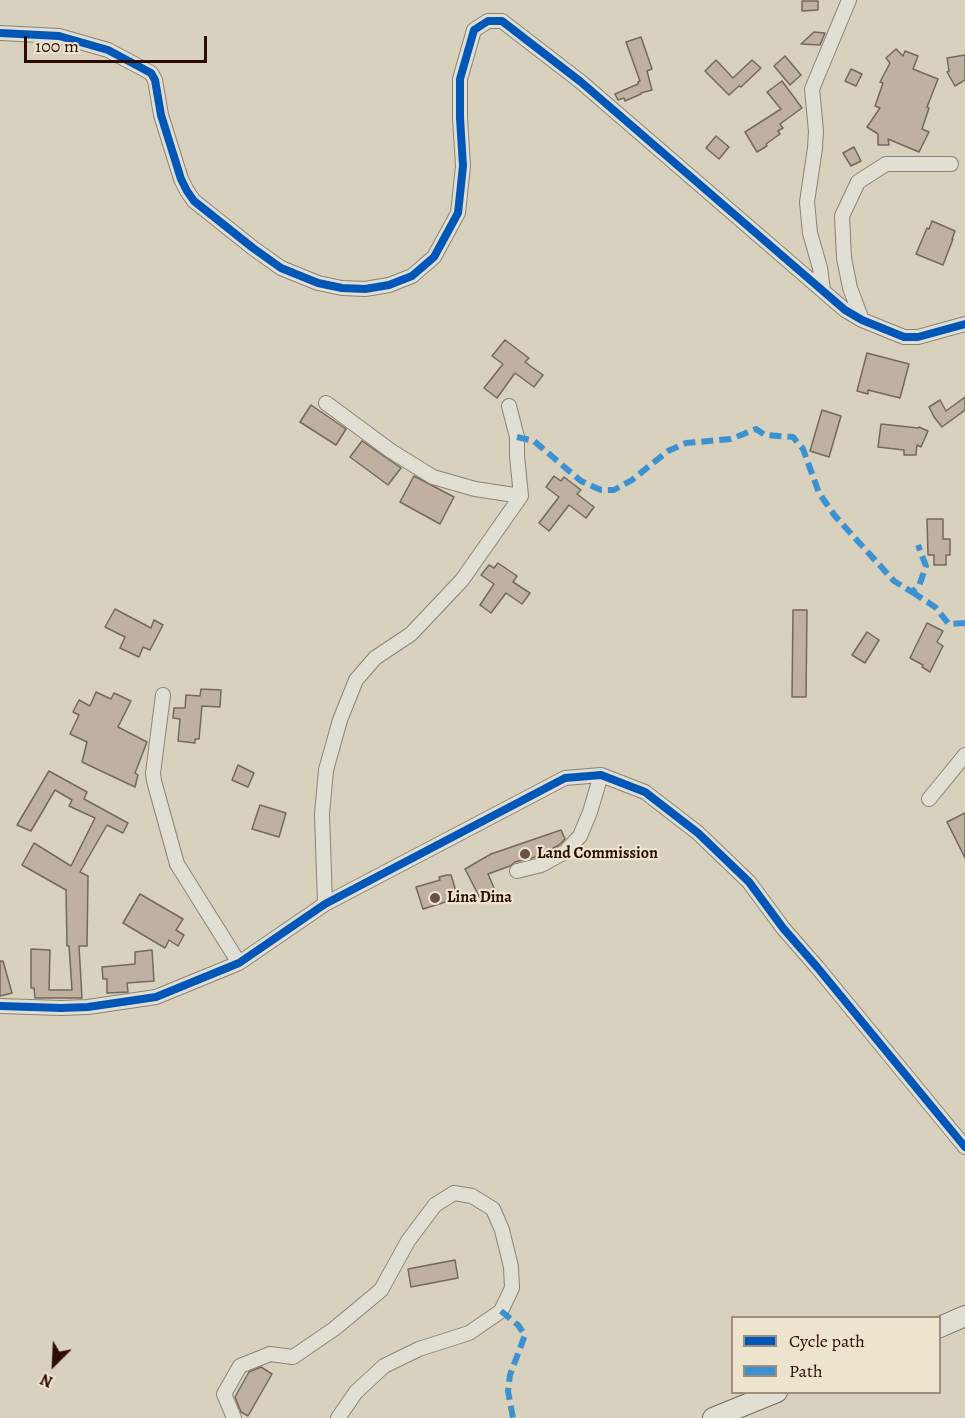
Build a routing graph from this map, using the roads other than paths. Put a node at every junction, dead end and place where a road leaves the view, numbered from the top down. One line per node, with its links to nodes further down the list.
1 (849, 0): 4 (street)
2 (0, 33): 4 (street)
3 (951, 164): 5 (street)
4 (823, 291): 5 (street)
5 (862, 320): 6 (street)
6 (965, 324)
7 (326, 403): 9 (street)
8 (509, 406): 9 (street)
9 (521, 496): 15 (street)
10 (163, 695): 16 (street)
11 (965, 754): 13 (street)
12 (601, 775): 14 (street); 15 (street); 18 (street)
13 (929, 799)
14 (517, 871)
15 (326, 904): 16 (street)
16 (239, 963): 17 (street)
17 (0, 1006)
18 (965, 1147)
19 (965, 1316): 20 (street)
20 (941, 1326)
21 (772, 1394): 24 (street)
22 (234, 1418): 23 (street)
23 (338, 1418)
24 (713, 1418)

